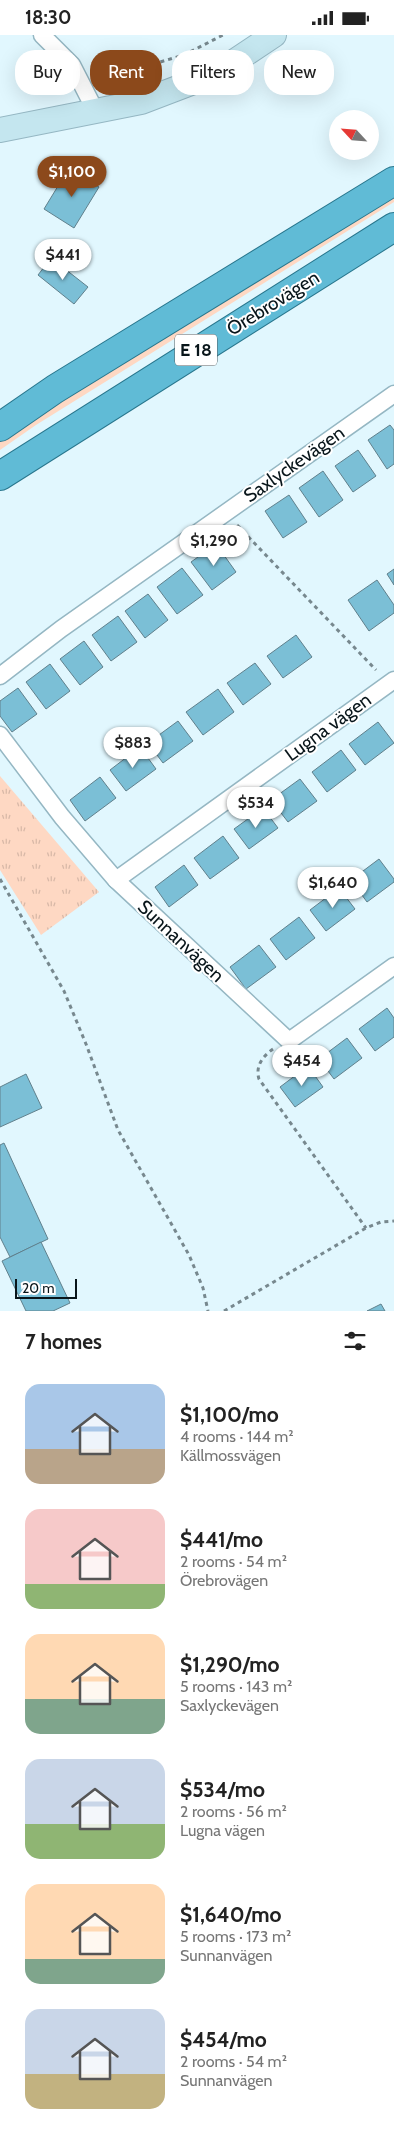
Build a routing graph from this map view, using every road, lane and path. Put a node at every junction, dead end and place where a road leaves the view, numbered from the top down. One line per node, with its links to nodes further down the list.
1 (42, 35): 4 (street)
2 (223, 35): 4 (path)
3 (267, 37): 5 (main road)
4 (82, 84): 5 (street)
5 (96, 111): 6 (main road)
6 (0, 130)
7 (394, 181): 10 (highway, E 18)
8 (394, 227): 11 (highway, Örebrovägen / E 18)
9 (394, 394): 12 (street, Saxlyckevägen)
10 (0, 427)
11 (0, 476)
12 (225, 512): 13 (street, Saxlyckevägen); 14 (path)
13 (0, 676)
14 (391, 682): 17 (street, Lugna vägen)
15 (0, 735): 17 (street, Sunnanvägen)
16 (0, 879): 22 (path)
17 (116, 880): 19 (street, Sunnanvägen)
18 (394, 966): 19 (street)
19 (289, 1041): 21 (path)
20 (394, 1221): 21 (path)
21 (366, 1228): 23 (path)
22 (208, 1311)
23 (224, 1311)

